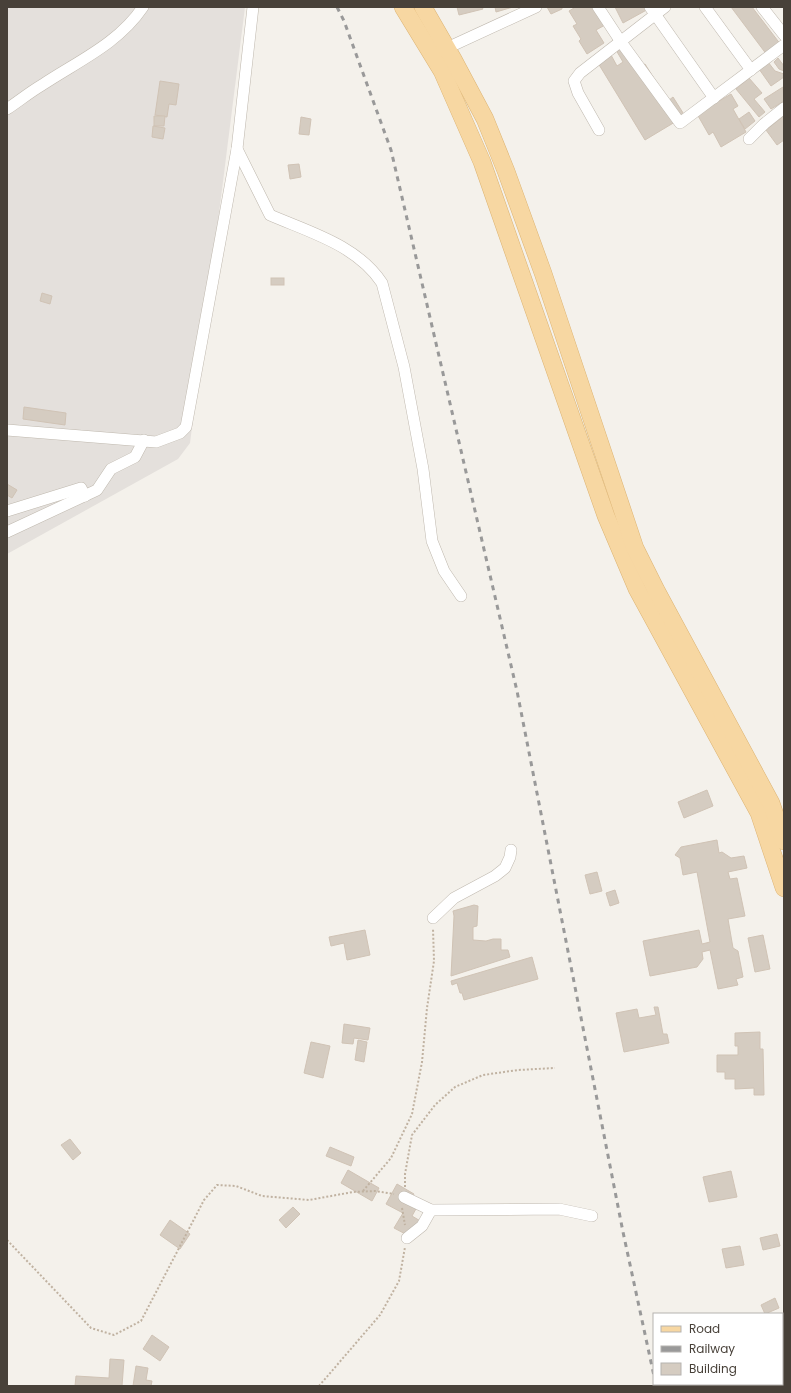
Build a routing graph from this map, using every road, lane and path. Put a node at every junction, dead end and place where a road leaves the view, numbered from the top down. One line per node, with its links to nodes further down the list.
1 (143, 7): 19 (street)
2 (253, 7): 22 (street)
3 (403, 7): 31 (main road)
4 (423, 7): 15 (main road)
5 (536, 7): 10 (street)
6 (598, 7): 13 (street)
7 (665, 7): 11 (street)
8 (705, 7): 16 (street)
9 (762, 7): 12 (street)
10 (517, 11): 15 (street)
11 (652, 11): 13 (street); 17 (street)
12 (784, 35)
13 (620, 42): 17 (street); 20 (street)
14 (784, 46): 16 (street)
15 (447, 48): 29 (main road)
16 (751, 70): 17 (street)
17 (714, 98)
18 (784, 108): 21 (street)
19 (7, 110)
20 (599, 130)
21 (749, 139)
22 (237, 149): 24 (street); 28 (street)
23 (7, 430): 24 (street)
24 (144, 440): 25 (street)
25 (85, 496): 26 (street); 27 (street)
26 (7, 511)
27 (7, 532)
28 (461, 596)
29 (784, 841)
30 (511, 850): 32 (street)
31 (784, 888)
32 (433, 918): 33 (path)
33 (363, 1191): 34 (path); 38 (path)
34 (400, 1196): 35 (street)
35 (431, 1210): 36 (street); 37 (street)
36 (592, 1216)
37 (407, 1238)
38 (7, 1240)

